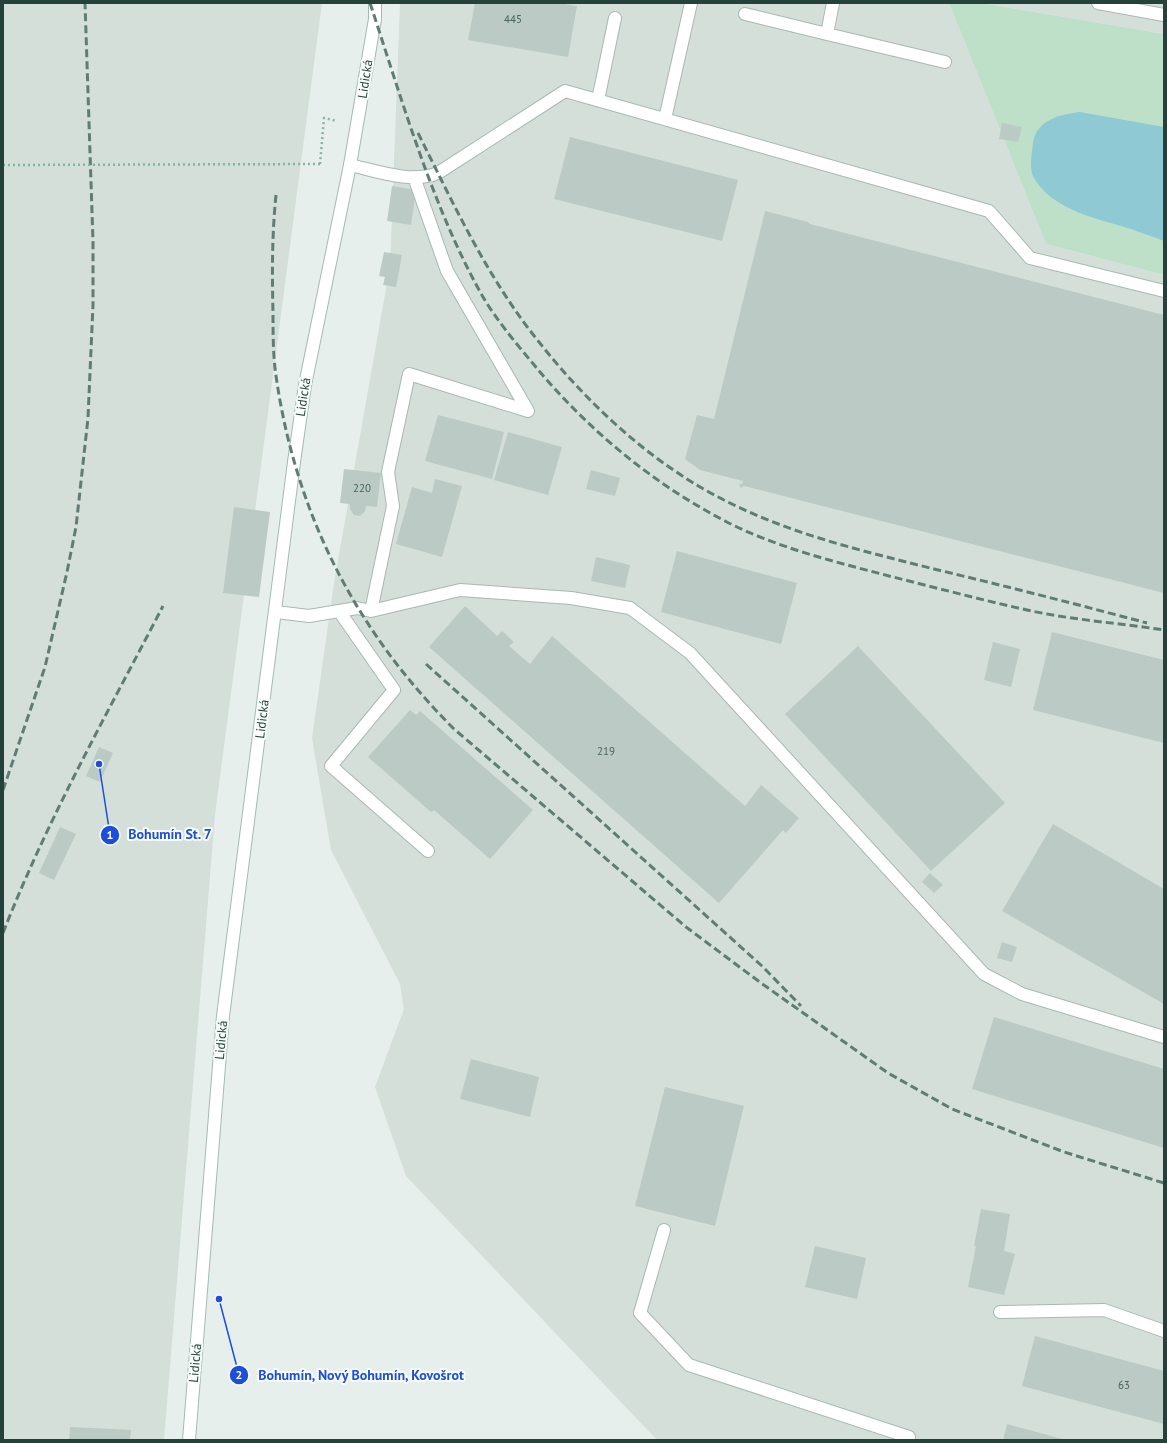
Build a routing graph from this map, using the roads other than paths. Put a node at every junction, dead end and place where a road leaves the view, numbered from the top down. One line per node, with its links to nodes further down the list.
1 (375, 3): 12 (street, Lidická)
2 (691, 3): 11 (street)
3 (833, 3): 8 (street)
4 (1098, 3): 6 (street)
5 (744, 14): 8 (street)
6 (1164, 15)
7 (615, 18): 10 (street)
8 (827, 34): 9 (street)
9 (945, 62)
10 (598, 100): 11 (street); 13 (street)
11 (665, 119): 14 (street)
12 (350, 165): 13 (street); 17 (street, Lidická)
13 (414, 177): 16 (street)
14 (1164, 291)
15 (339, 611): 16 (street); 17 (street); 18 (street)
16 (371, 611): 19 (street)
17 (276, 612): 24 (street, Lidická)
18 (428, 850)
19 (1164, 1037)
20 (664, 1230): 23 (street)
21 (1000, 1312): 22 (street)
22 (1164, 1331)
23 (909, 1437)
24 (189, 1440)

